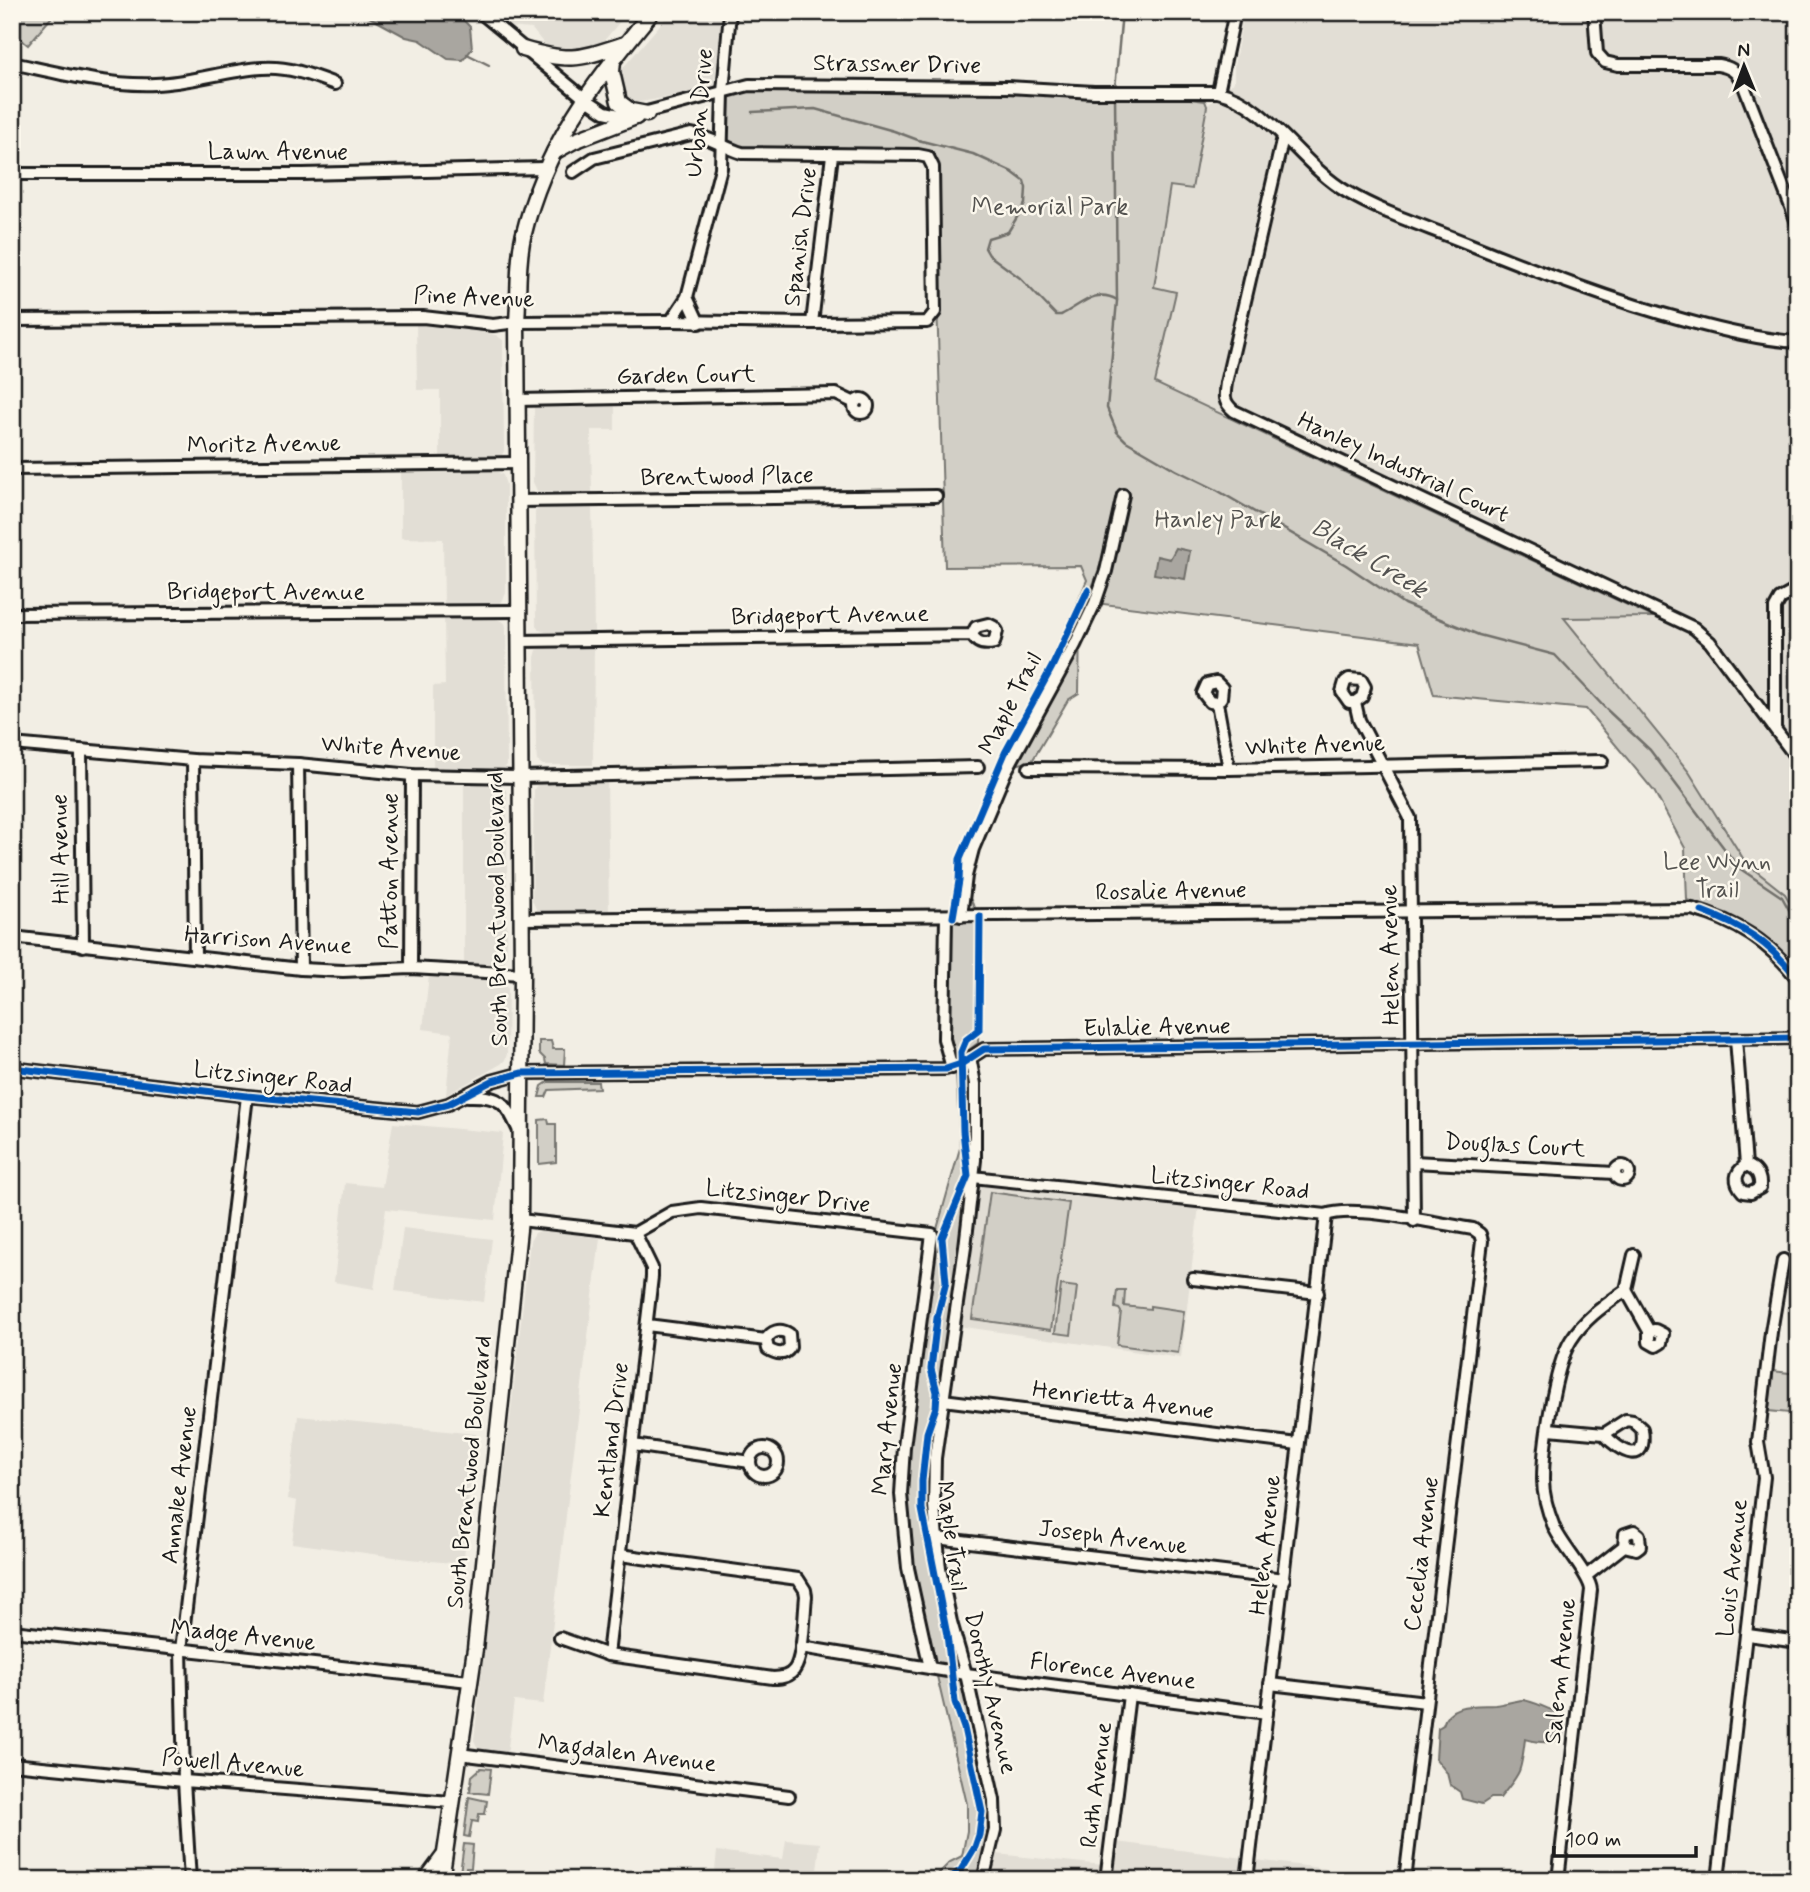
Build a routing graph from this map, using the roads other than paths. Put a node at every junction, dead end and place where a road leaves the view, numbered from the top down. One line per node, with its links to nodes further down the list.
1 (480, 12): 7 (street, Strassner Drive)
2 (652, 12): 6 (main road, South Brentwood Boulevard)
3 (730, 12): 11 (street, Urban Drive)
4 (1235, 12): 12 (street)
5 (1594, 12): 22 (street)
6 (626, 44): 7 (main road); 8 (main road, South Brentwood Boulevard)
7 (523, 49): 13 (street, Strassner Drive)
8 (614, 59): 13 (main road, South Brentwood Boulevard); 14 (main road)
9 (12, 63): 10 (street)
10 (335, 84)
11 (723, 92): 12 (street, Strassner Drive); 14 (street, Strassner Drive); 16 (street, Urban Drive)
12 (1218, 93): 15 (street)
13 (584, 98): 14 (street, Strassner Drive); 17 (main road, South Brentwood Boulevard)
14 (641, 115): 17 (main road)
15 (1283, 137): 29 (street); 44 (street, Hanley Industrial Court)
16 (723, 148): 18 (street); 20 (street); 23 (street, Urban Drive)
17 (553, 153): 19 (main road, South Brentwood Boulevard)
18 (832, 155): 28 (street, Spanish Drive); 28 (street, Pine Avenue)
19 (544, 168): 21 (street, Lawn Avenue); 26 (main road, South Brentwood Boulevard)
20 (573, 172)
21 (12, 174)
22 (1798, 225)
23 (687, 297): 25 (street, Urban Drive); 27 (street)
24 (12, 320): 26 (street, Pine Avenue)
25 (671, 321): 26 (street, Pine Avenue); 27 (street, Pine Avenue)
26 (517, 322): 30 (main road, South Brentwood Boulevard)
27 (699, 323): 28 (street, Pine Avenue)
28 (812, 323)
29 (1798, 342)
30 (517, 400): 31 (street, Garden Court); 32 (main road, South Brentwood Boulevard)
31 (855, 403)
32 (517, 463): 33 (street, Moritz Avenue); 36 (main road, South Brentwood Boulevard)
33 (12, 469)
34 (1123, 495): 58 (street)
35 (936, 496): 36 (street, Brentwood Place)
36 (517, 501): 38 (main road, South Brentwood Boulevard)
37 (1798, 589): 44 (street)
38 (519, 611): 39 (street, Bridgeport Avenue); 41 (main road, South Brentwood Boulevard)
39 (12, 614)
40 (972, 635): 41 (street, Bridgeport Avenue)
41 (519, 641): 56 (main road, South Brentwood Boulevard)
42 (1356, 702): 51 (street, Helen Avenue)
43 (1217, 703): 54 (street)
44 (1775, 730): 48 (street, Hanley Industrial Court)
45 (12, 744): 46 (street, White Avenue)
46 (81, 751): 47 (street, White Avenue); 62 (street, Hill Avenue)
47 (193, 760): 50 (street, White Avenue); 63 (street)
48 (1798, 760)
49 (1602, 761): 51 (street, White Avenue)
50 (298, 764): 55 (street, White Avenue); 65 (street)
51 (1383, 765): 54 (street, White Avenue); 57 (street, Helen Avenue)
52 (978, 767): 56 (street, White Avenue)
53 (1029, 768): 54 (street, White Avenue)
54 (1229, 769)
55 (412, 775): 56 (street, White Avenue); 64 (street, Patton Avenue)
56 (520, 778): 60 (main road, South Brentwood Boulevard)
57 (1411, 909): 58 (street, Rosalie Avenue); 67 (street, Rosalie Avenue); 70 (street, Helen Avenue)
58 (961, 916): 59 (street, Rosalie Avenue)
59 (946, 917): 60 (street, Rosalie Avenue); 73 (street)
60 (522, 919): 66 (main road, South Brentwood Boulevard)
61 (12, 937): 62 (street, Harrison Avenue)
62 (83, 946): 63 (street, Harrison Avenue)
63 (195, 957): 65 (street, Harrison Avenue)
64 (411, 968): 65 (street, Harrison Avenue); 66 (street, Harrison Avenue)
65 (302, 969)
66 (522, 974): 74 (main road, South Brentwood Boulevard)
67 (1798, 979)
68 (1798, 1038): 69 (street, Eulalie Avenue)
69 (1735, 1040): 70 (street, Eulalie Avenue); 79 (street)
70 (1413, 1044): 71 (street, Eulalie Avenue); 78 (street, Helen Avenue)
71 (970, 1057): 73 (street, Eulalie Avenue); 81 (street, Dorothy Avenue)
72 (12, 1068): 75 (street, Litzsinger Road)
73 (952, 1068): 74 (street)
74 (522, 1073): 76 (street, Litzsinger Road); 77 (main road, South Brentwood Boulevard)
75 (247, 1096): 76 (street, Litzsinger Road); 112 (street, Annalee Avenue)
76 (466, 1096): 77 (street)
77 (521, 1136): 83 (main road, South Brentwood Boulevard)
78 (1414, 1162): 80 (street, Douglas Court); 84 (street, Helen Avenue)
79 (1745, 1165)
80 (1614, 1172)
81 (973, 1177): 82 (street, Litzsinger Road); 96 (street, Dorothy Avenue)
82 (1326, 1215): 84 (street, Litzsinger Road); 92 (street, Helen Avenue)
83 (520, 1220): 85 (street); 116 (main road, South Brentwood Boulevard)
84 (1414, 1221): 87 (street, Litzsinger Road)
85 (635, 1233): 86 (street, Litzsinger Drive); 93 (street, Kentland Drive)
86 (932, 1234): 114 (street, Mary Avenue)
87 (1480, 1234): 119 (street, Cecelia Avenue)
88 (1634, 1255): 91 (street)
89 (1783, 1260): 108 (street, Louis Avenue)
90 (1193, 1279): 92 (street)
91 (1626, 1290): 94 (street); 97 (street, Salem Avenue)
92 (1318, 1293): 99 (street, Helen Avenue)
93 (647, 1325): 95 (street); 100 (street, Kentland Drive)
94 (1649, 1331)
95 (766, 1340)
96 (943, 1400): 99 (street, Henrietta Avenue); 102 (street, Dorothy Avenue)
97 (1549, 1429): 98 (street); 105 (street, Salem Avenue)
98 (1604, 1434)
99 (1298, 1444): 106 (street, Helen Avenue)
100 (634, 1445): 101 (street); 104 (street, Kentland Drive)
101 (750, 1462)
102 (936, 1538): 106 (street, Joseph Avenue); 115 (street, Dorothy Avenue)
103 (1624, 1546): 105 (street)
104 (620, 1555): 111 (street); 113 (street, Kentland Drive)
105 (1586, 1576): 134 (street, Salem Avenue)
106 (1284, 1579): 117 (street, Helen Avenue)
107 (12, 1631): 112 (street, Madge Avenue)
108 (1748, 1635): 110 (street); 135 (street, Louis Avenue)
109 (560, 1638): 113 (street)
110 (1798, 1642)
111 (801, 1647): 113 (street); 114 (street, Florence Avenue)
112 (181, 1650): 116 (street, Madge Avenue); 123 (street, Annalee Avenue)
113 (608, 1655)
114 (930, 1668): 115 (street, Florence Avenue)
115 (966, 1675): 118 (street, Florence Avenue); 130 (street, Dorothy Avenue)
116 (469, 1681): 121 (main road, South Brentwood Boulevard)
117 (1270, 1684): 119 (street); 120 (street, Helen Avenue)
118 (1129, 1695): 120 (street, Florence Avenue); 131 (street, Ruth Avenue)
119 (1426, 1702): 133 (street, Cecelia Avenue)
120 (1267, 1713): 132 (street, Helen Avenue)
121 (459, 1754): 124 (street, Magdalen Avenue); 125 (main road, South Brentwood Boulevard)
122 (12, 1764): 123 (street, Powell Avenue)
123 (184, 1782): 125 (street, Powell Avenue); 127 (street, Annalee Avenue)
124 (789, 1796)
125 (451, 1802): 126 (main road, South Brentwood Boulevard)
126 (444, 1856): 128 (main road); 129 (main road, South Brentwood Boulevard)
127 (190, 1880)
128 (426, 1880)
129 (441, 1880)
130 (983, 1880)
131 (1106, 1880)
132 (1247, 1880)
133 (1405, 1880)
134 (1558, 1880)
135 (1718, 1880)

